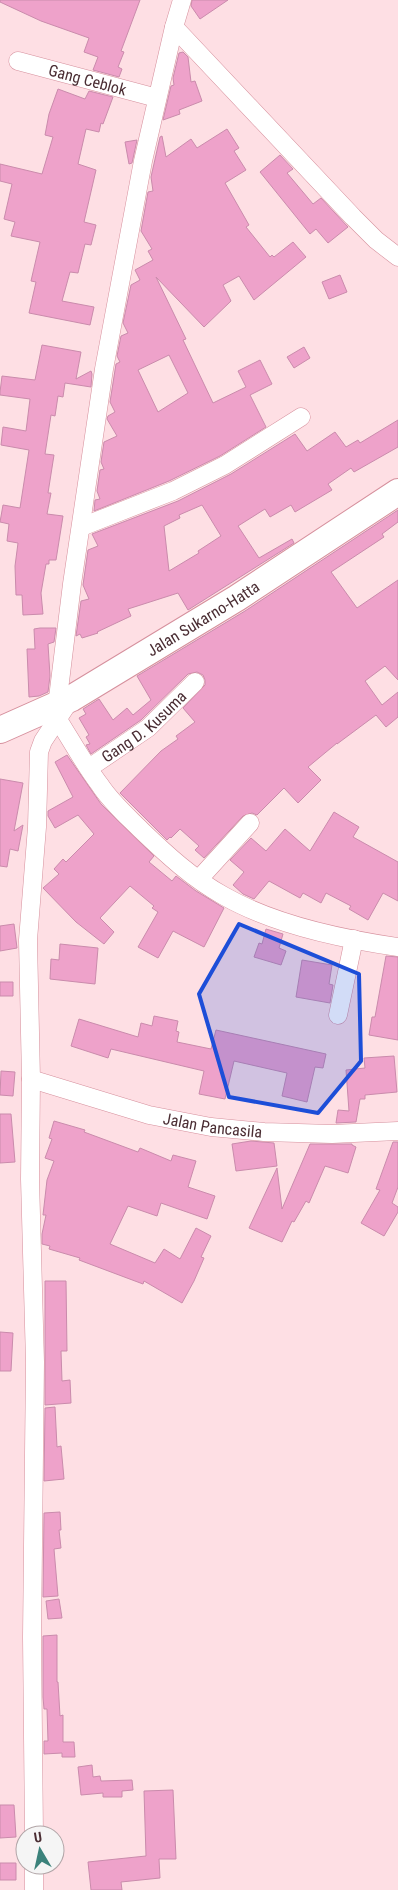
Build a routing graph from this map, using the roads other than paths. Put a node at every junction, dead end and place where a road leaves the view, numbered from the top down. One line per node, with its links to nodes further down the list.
1 (182, 0): 2 (street)
2 (174, 27): 4 (street); 5 (street)
3 (18, 61): 4 (street, Gang Ceblok)
4 (158, 98): 8 (street)
5 (398, 257)
6 (301, 417): 8 (street)
7 (398, 492): 10 (highway, Jalan Sukarno-Hatta)
8 (80, 527): 10 (street)
9 (195, 682): 12 (street, Gang D. Kusuma)
10 (55, 710): 11 (highway, Jalan Sukarno-Hatta); 12 (street); 18 (street)
11 (0, 730)
12 (89, 768): 14 (street)
13 (250, 823): 14 (street)
14 (199, 879): 15 (street)
15 (354, 939): 16 (street); 17 (street)
16 (398, 947)
17 (338, 1015)
18 (31, 1079): 19 (street, Jalan Pancasila); 20 (street)
19 (398, 1131)
20 (34, 1825)
21 (34, 1875): 22 (street)
22 (34, 1890)

